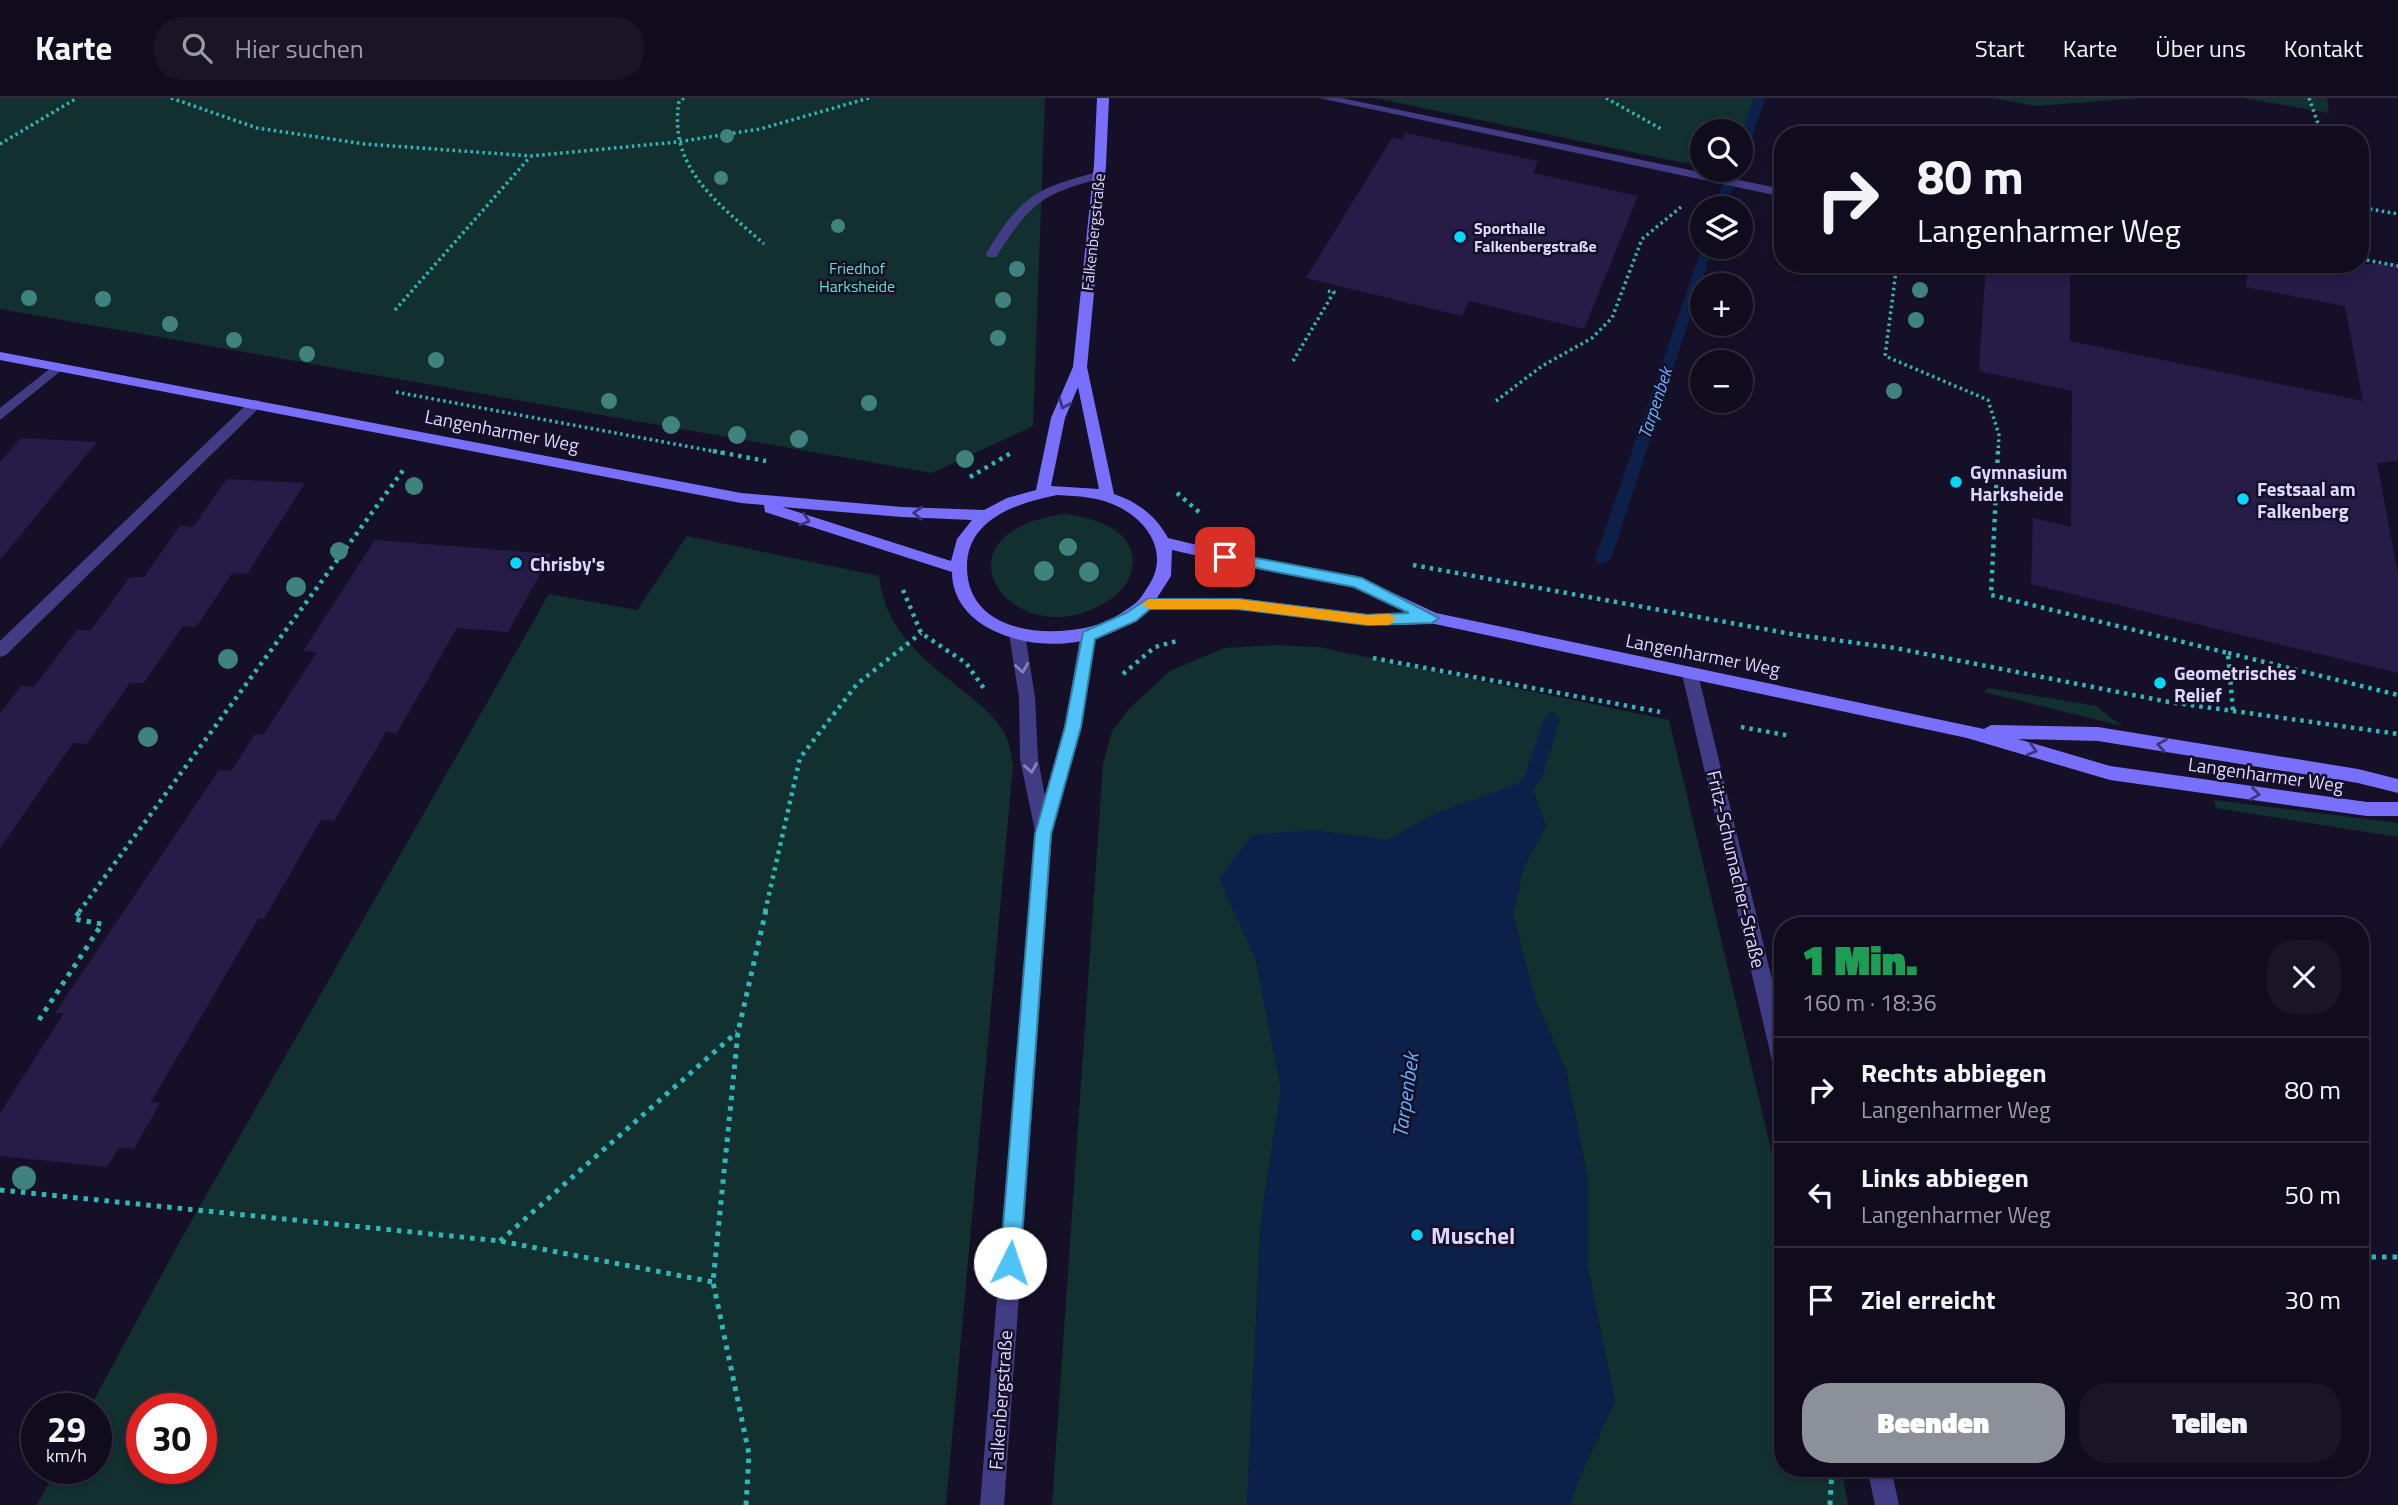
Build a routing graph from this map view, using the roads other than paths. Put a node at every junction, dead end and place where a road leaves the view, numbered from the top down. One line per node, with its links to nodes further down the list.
1 (1104, 98): 3 (main road, Falkenbergstraße)
2 (1325, 98): 4 (street)
3 (1098, 176): 5 (street); 8 (main road, Falkenbergstraße)
4 (1774, 191)
5 (992, 254)
6 (0, 356): 7 (main road, Langenharmer Weg)
7 (57, 367): 9 (main road, Langenharmer Weg); 10 (street)
8 (1080, 367): 11 (main road, Falkenbergstraße, one-way to 11); 12 (main road, Falkenbergstraße)
9 (255, 404): 13 (main road, Langenharmer Weg); 21 (street)
10 (0, 415)
11 (1043, 492): 12 (main road, Langenharmer Weg); 14 (main road, Langenharmer Weg)
12 (1107, 495): 15 (main road, Langenharmer Weg)
13 (741, 498): 14 (main road, Langenharmer Weg, one-way to 13); 16 (main road, Langenharmer Weg, one-way to 16)
14 (987, 515): 16 (main road, Langenharmer Weg)
15 (1161, 542): 17 (main road); 18 (main road, Langenharmer Weg)
16 (956, 568): 19 (main road)
17 (1147, 604): 18 (main road, Langenharmer Weg); 20 (main road)
18 (1432, 618): 22 (main road, Langenharmer Weg)
19 (1017, 634): 20 (main road); 26 (street, Falkenbergstraße, one-way to 26)
20 (1088, 636): 26 (street, Falkenbergstraße)
21 (0, 651)
22 (1690, 674): 23 (main road, Langenharmer Weg); 27 (street, Fritz-Schumacher-Straße)
23 (1966, 731): 24 (main road, Langenharmer Weg, one-way to 23); 25 (main road, Langenharmer Weg, one-way to 25)
24 (2398, 786)
25 (2398, 809)
26 (1043, 834): 29 (street, Falkenbergstraße)
27 (1774, 1027)
28 (1881, 1477): 30 (street)
29 (992, 1505)
30 (1887, 1505)

